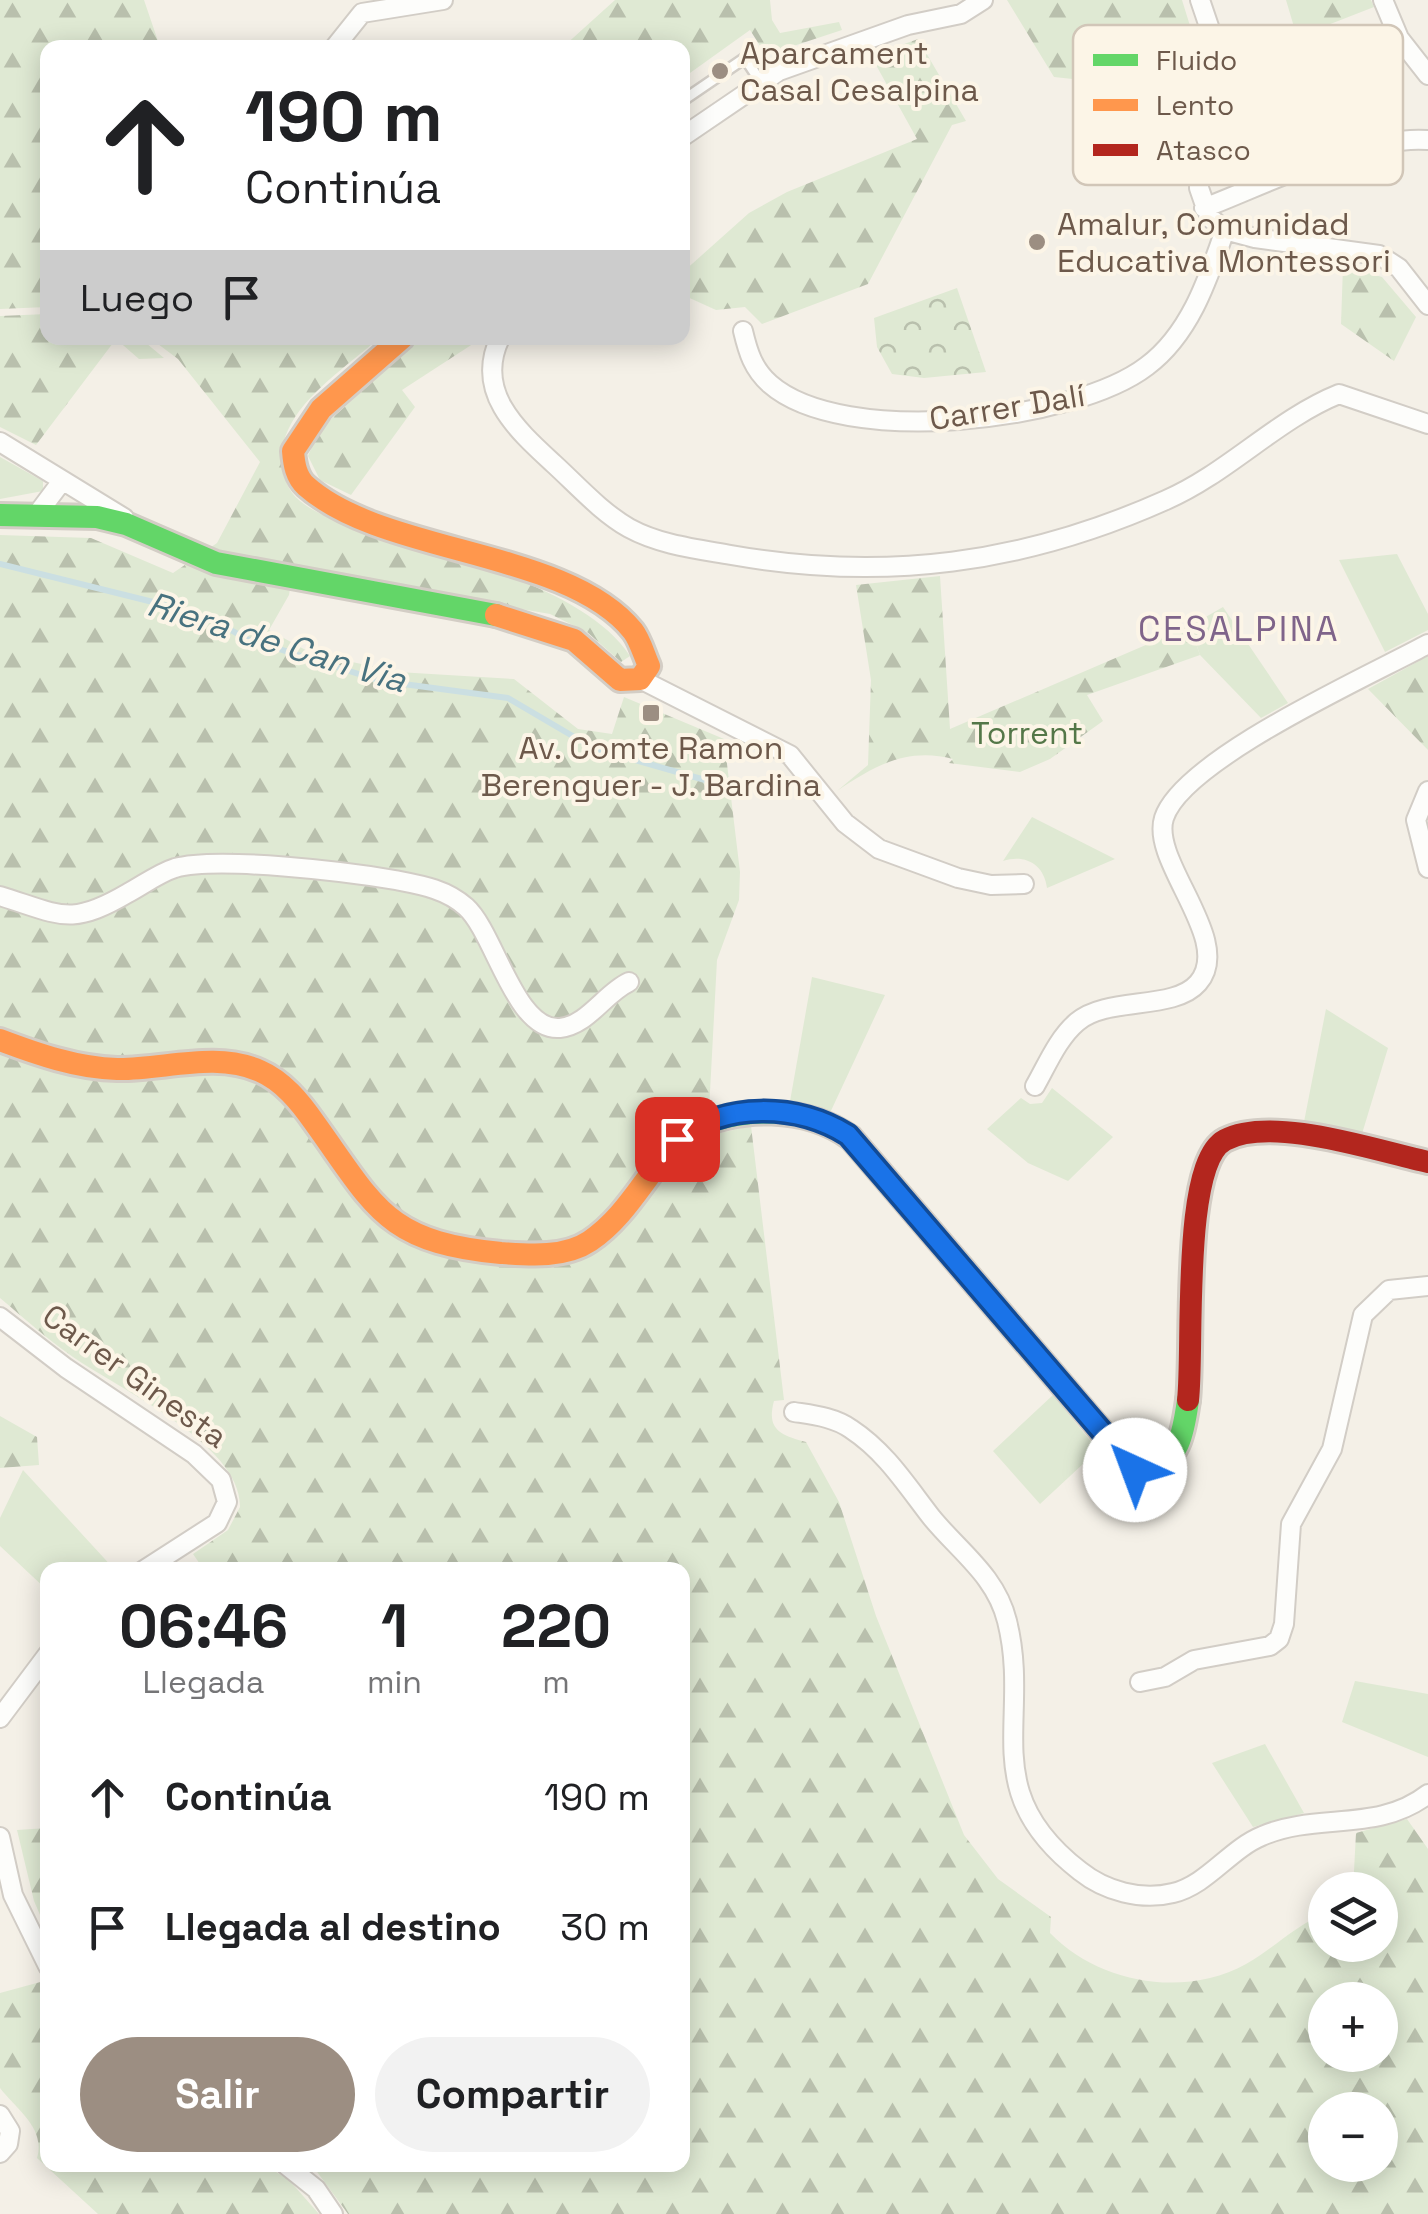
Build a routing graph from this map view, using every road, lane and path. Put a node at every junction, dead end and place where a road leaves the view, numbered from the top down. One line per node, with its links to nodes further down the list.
1 (443, 0): 7 (street)
2 (984, 0): 10 (street)
3 (1200, 0): 5 (street)
4 (1383, 0): 6 (street)
5 (1208, 25)
6 (1394, 25)
7 (341, 40)
8 (1403, 42): 9 (street)
9 (1428, 75)
10 (760, 81): 11 (lane); 12 (street)
11 (690, 96)
12 (690, 131)
13 (1403, 139): 14 (street)
14 (1428, 140)
15 (1200, 185): 17 (street)
16 (1267, 185): 17 (street)
17 (1204, 208): 18 (street)
18 (1225, 230): 19 (street); 20 (street, Carrer Dalí)
19 (1428, 305)
20 (743, 331)
21 (394, 345): 30 (street)
22 (498, 345): 23 (street)
23 (1428, 424)
24 (0, 442): 25 (street)
25 (62, 481): 26 (street); 28 (street)
26 (38, 513): 27 (street); 28 (street)
27 (0, 516)
28 (150, 534): 30 (street)
29 (1428, 644): 37 (street)
30 (640, 679): 33 (street)
31 (1428, 792): 32 (street)
32 (1428, 868)
33 (1024, 884)
34 (0, 896): 35 (street)
35 (629, 982)
36 (0, 1040): 38 (street)
37 (1035, 1086)
38 (1428, 1162)
39 (1428, 1286): 44 (street)
40 (0, 1317): 42 (street, Carrer Ginesta)
41 (794, 1412): 46 (street)
42 (156, 1562)
43 (40, 1665): 45 (street)
44 (1140, 1682)
45 (0, 1718)
46 (1428, 1794)
47 (0, 1837): 48 (street)
48 (40, 1950)
49 (0, 2115): 50 (street)
50 (0, 2153)
51 (295, 2172): 52 (street)
52 (333, 2214)

